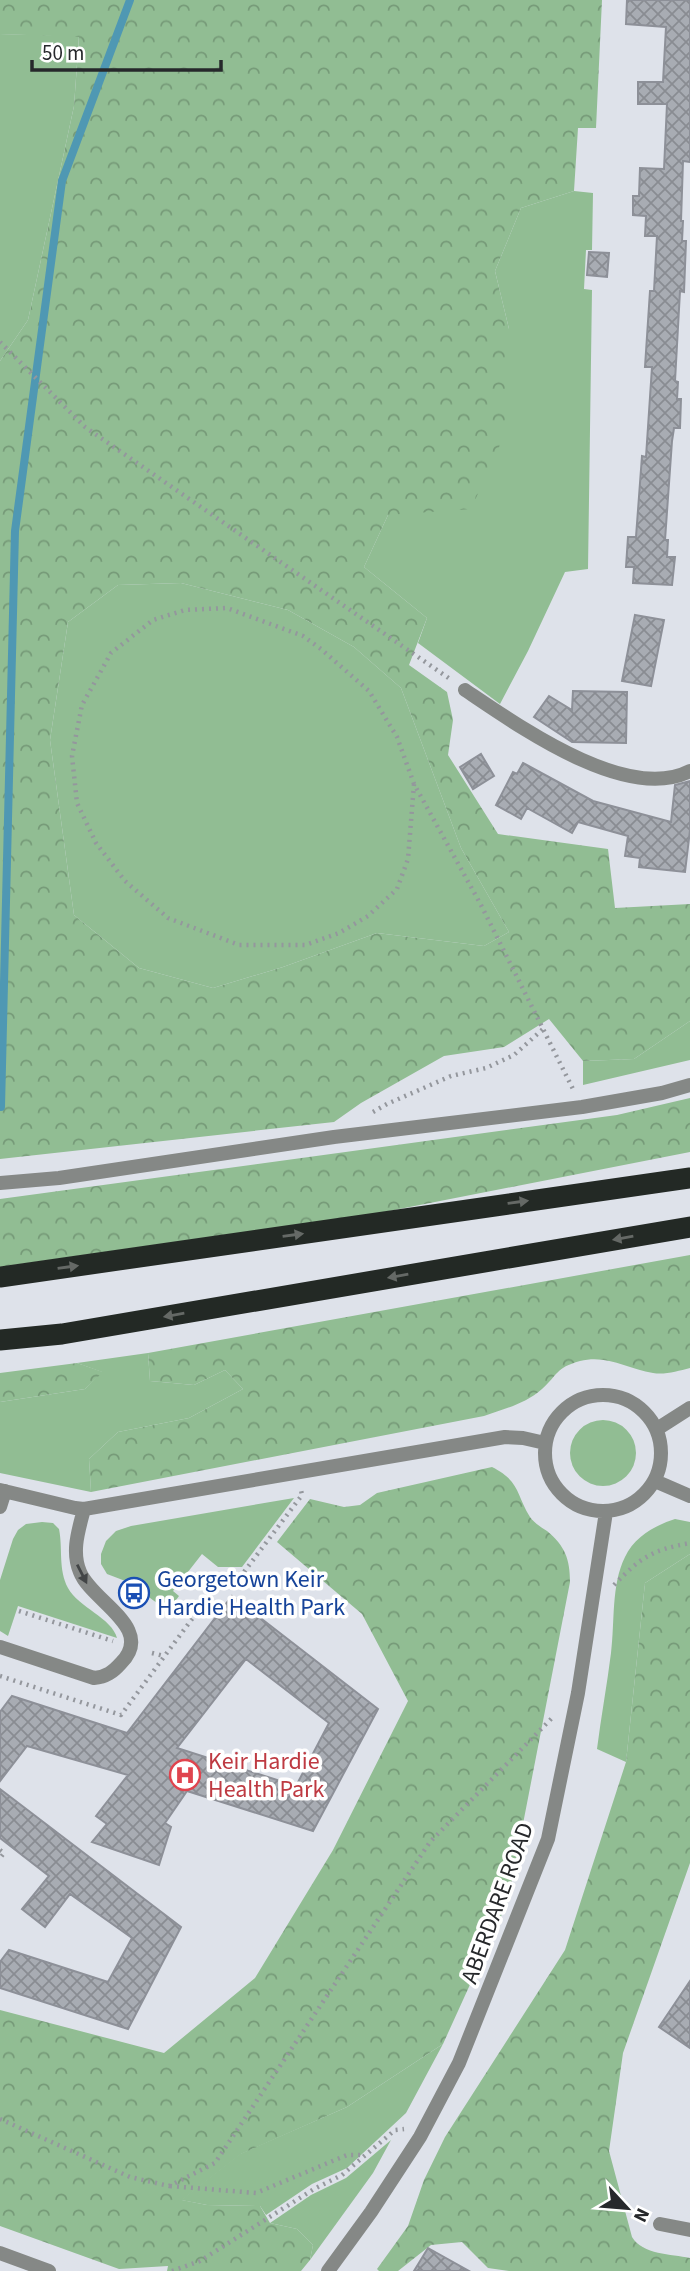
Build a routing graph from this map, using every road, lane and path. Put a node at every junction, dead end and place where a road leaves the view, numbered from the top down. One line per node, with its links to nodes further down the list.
1 (0, 342): 2 (path)
2 (465, 690): 3 (street)
3 (690, 771)
4 (414, 784): 4 (path); 5 (path)
5 (543, 1029): 7 (path); 8 (path)
6 (690, 1085): 7 (street)
7 (582, 1107): 10 (street)
8 (366, 1117)
9 (690, 1178): 12 (highway, one-way to 9)
10 (0, 1183)
11 (690, 1227): 13 (highway, one-way to 13)
12 (0, 1277)
13 (0, 1340)
14 (690, 1408): 15 (street)
15 (657, 1429): 16 (street); 17 (street)
16 (545, 1443): 22 (street); 23 (street)
17 (655, 1481): 20 (street); 23 (street)
18 (301, 1488): 25 (path)
19 (3, 1490): 21 (street); 22 (street)
20 (690, 1496)
21 (0, 1507)
22 (84, 1509): 29 (street, one-way to 29)
23 (606, 1512): 26 (street, ABERDARE ROAD)
24 (690, 1543): 26 (path)
25 (260, 1551)
26 (594, 1583): 34 (street, ABERDARE ROAD)
27 (19, 1611): 28 (path)
28 (117, 1642)
29 (0, 1647)
30 (152, 1653): 31 (path)
31 (164, 1656)
32 (4, 1678): 33 (path)
33 (0, 1683)
34 (578, 1693): 38 (street, ABERDARE ROAD); 40 (path)
35 (0, 1850): 36 (path)
36 (0, 1858)
37 (0, 2119): 40 (path)
38 (420, 2137): 39 (path); 47 (street, ABERDARE ROAD)
39 (365, 2155): 40 (path); 44 (path)
40 (169, 2186)
41 (660, 2224): 42 (street)
42 (690, 2230)
43 (0, 2253): 45 (street)
44 (181, 2269): 46 (path)
45 (49, 2271)
46 (172, 2271)
47 (328, 2271)

